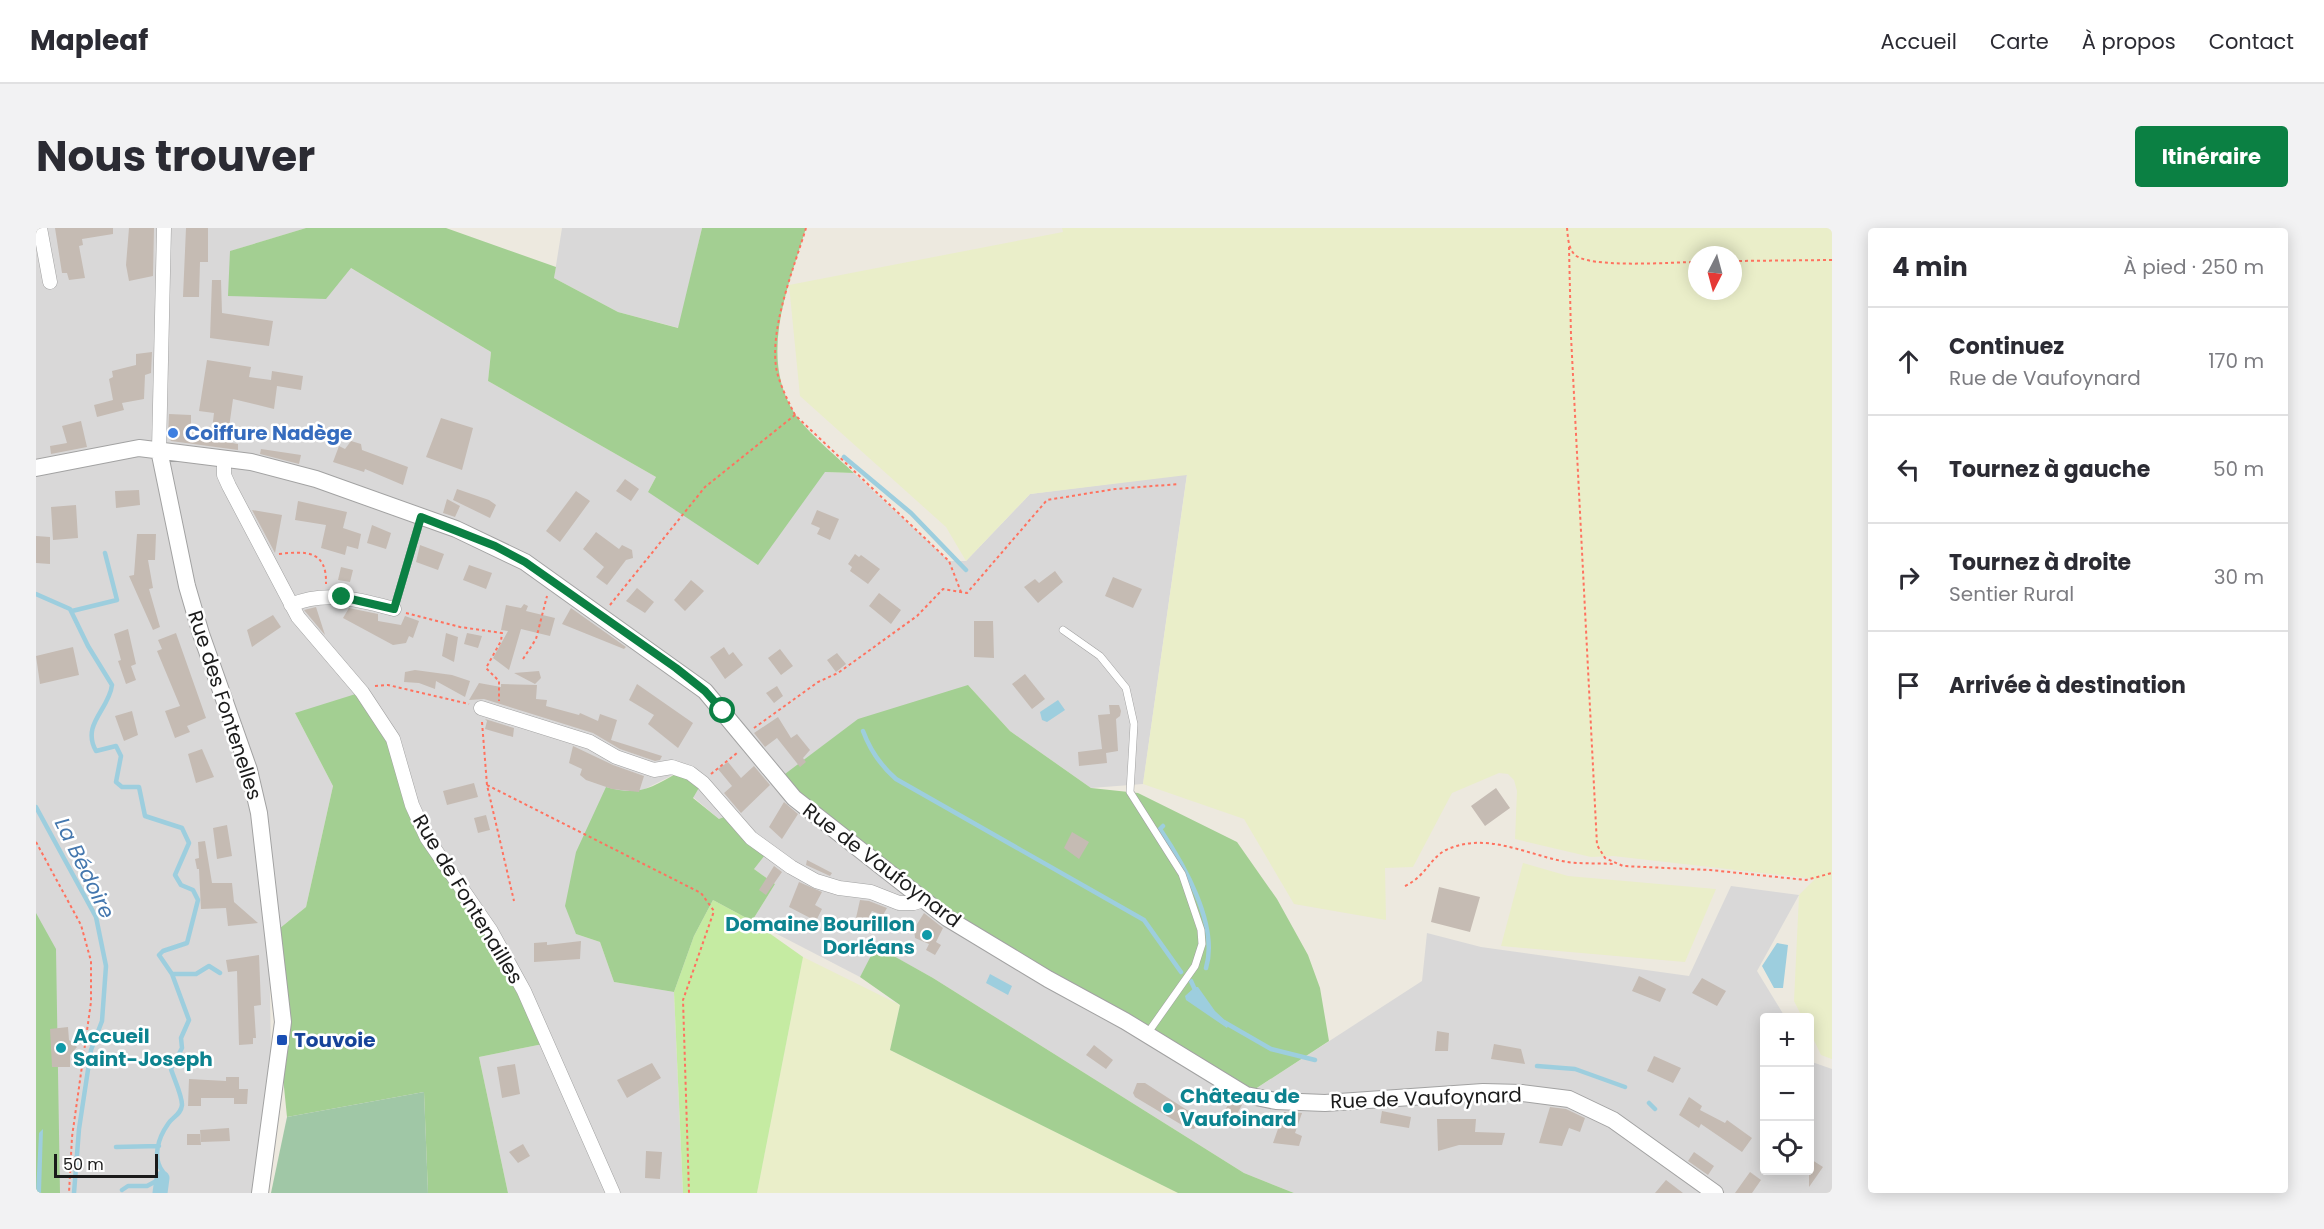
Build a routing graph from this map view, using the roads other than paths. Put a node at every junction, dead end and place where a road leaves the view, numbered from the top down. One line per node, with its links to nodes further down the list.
1 (40, 228): 3 (street)
2 (164, 228): 4 (street)
3 (50, 282)
4 (159, 450): 5 (street, Rue de Vaufoynard); 6 (street); 14 (street, Rue des Fontenelles)
5 (224, 459): 7 (street, Rue de Vaufoynard); 8 (street, Rue de Fontenailles)
6 (36, 468)
7 (421, 517): 9 (lane); 12 (street, Rue de Vaufoynard)
8 (291, 605): 9 (street); 15 (street, Rue de Fontenailles)
9 (394, 609)
10 (1063, 630): 13 (lane)
11 (481, 708): 12 (street)
12 (923, 900): 13 (street, Rue de Vaufoynard)
13 (1147, 1034): 16 (street, Rue de Vaufoynard)
14 (260, 1193)
15 (613, 1193)
16 (1715, 1193)

